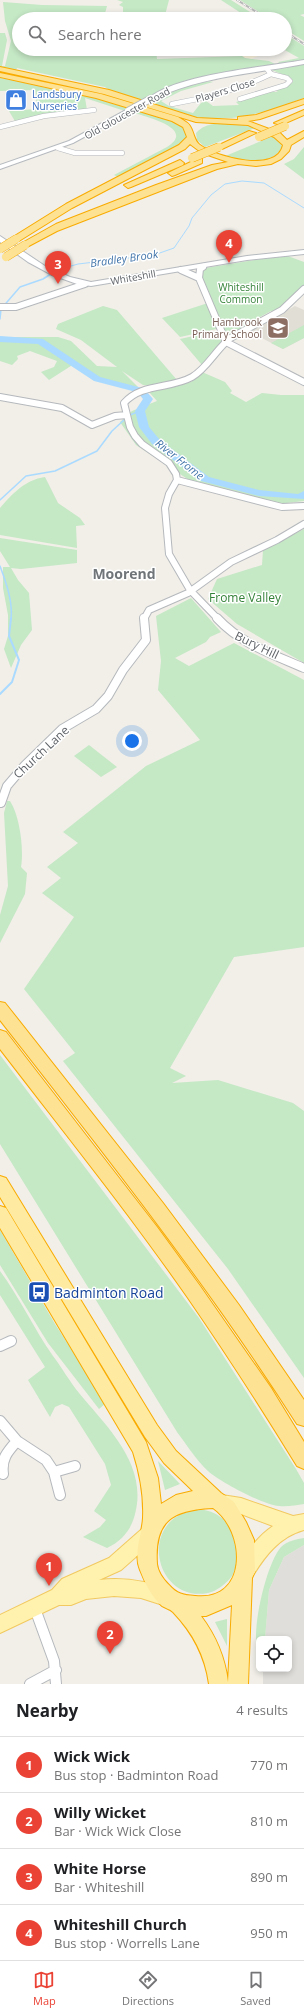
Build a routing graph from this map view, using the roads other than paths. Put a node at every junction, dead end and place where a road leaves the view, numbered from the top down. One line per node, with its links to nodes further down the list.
1 (304, 62): 3 (main road, Old Gloucester Road)
2 (0, 70): 11 (highway)
3 (269, 71): 5 (street); 7 (street, Players Close); 17 (main road, Old Gloucester Road, bridge)
4 (0, 75): 15 (highway)
5 (240, 99)
6 (304, 101): 11 (highway)
7 (172, 104)
8 (94, 110): 13 (street)
9 (304, 112): 12 (highway)
10 (304, 118): 12 (highway)
11 (225, 121): 16 (highway)
12 (281, 125): 19 (highway, bridge)
13 (0, 127)
14 (304, 133): 16 (highway)
15 (191, 137): 20 (highway); 22 (highway)
16 (286, 144): 20 (highway)
17 (58, 148): 18 (street); 21 (main road, Old Gloucester Road)
18 (122, 153)
19 (196, 160): 22 (highway); 23 (highway)
20 (242, 163): 23 (highway)
21 (0, 167)
22 (40, 224): 25 (highway, bridge)
23 (51, 230): 27 (highway, bridge)
24 (0, 238): 31 (main road)
25 (0, 249)
26 (304, 252): 28 (main road, Whiteshill)
27 (3, 259)
28 (204, 266): 29 (main road, Whiteshill); 30 (street)
29 (181, 270): 30 (street); 31 (main road, Whiteshill)
30 (199, 278): 34 (street)
31 (85, 284): 33 (street)
32 (304, 289): 34 (street)
33 (2, 307)
34 (226, 341): 35 (street); 37 (street)
35 (304, 382)
36 (0, 396): 39 (street)
37 (124, 408): 38 (street); 39 (street)
38 (127, 415): 39 (street); 40 (street)
39 (115, 416)
40 (177, 480): 41 (street); 43 (street, Bury Hill)
41 (304, 506)
42 (304, 524): 43 (street)
43 (190, 590): 44 (street, Bury Hill); 45 (street, Church Lane)
44 (304, 668)
45 (1, 803)
46 (0, 1008): 52 (highway)
47 (0, 1037): 55 (highway)
48 (0, 1183): 60 (highway)
49 (0, 1213): 62 (highway)
50 (11, 1341): 51 (street)
51 (0, 1346)
52 (304, 1417)
53 (0, 1422): 54 (street)
54 (17, 1441): 57 (street); 58 (street)
55 (304, 1459)
56 (75, 1466): 57 (street)
57 (54, 1472): 59 (street)
58 (3, 1474)
59 (60, 1495)
60 (218, 1501): 61 (main road); 62 (highway); 63 (highway)
61 (298, 1523): 63 (main road)
62 (150, 1531): 64 (main road); 65 (highway)
63 (245, 1574): 65 (highway); 72 (highway)
64 (58, 1596): 65 (main road); 66 (main road)
65 (174, 1601): 71 (highway)
66 (34, 1606): 67 (main road); 68 (street)
67 (0, 1624)
68 (56, 1670): 69 (street); 70 (street)
69 (30, 1684)
70 (56, 1684)
71 (219, 1684)
72 (238, 1684)

